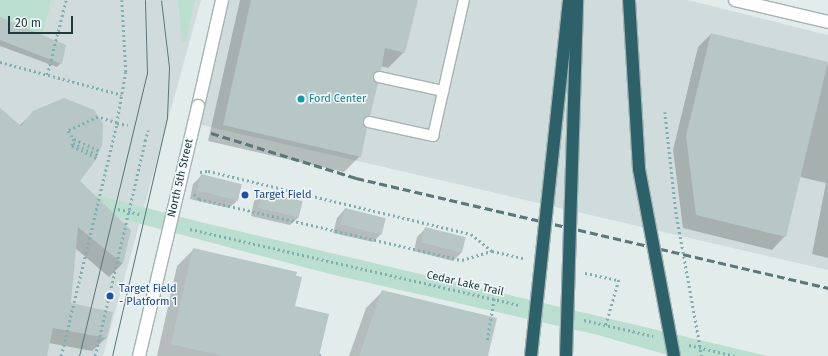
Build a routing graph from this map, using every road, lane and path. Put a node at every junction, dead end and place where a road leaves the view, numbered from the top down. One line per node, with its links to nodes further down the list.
1 (66, 0): 11 (path)
2 (122, 0): 14 (path)
3 (222, 0): 40 (street, North 5th Street, bridge)
4 (464, 0): 13 (lane)
5 (569, 0): 42 (highway, bridge)
6 (577, 0): 43 (highway, bridge)
7 (629, 0): 44 (highway, bridge)
8 (734, 0): 9 (street)
9 (828, 22)
10 (0, 62): 11 (path)
11 (47, 75): 14 (path)
12 (379, 77): 13 (lane)
13 (443, 91): 16 (lane)
14 (122, 95): 17 (path)
15 (664, 112): 45 (path, bridge)
16 (369, 122)
17 (117, 123): 18 (path); 20 (path); 38 (path)
18 (128, 125)
19 (148, 130): 24 (path, bridge)
20 (74, 141): 20 (path)
21 (194, 172): 27 (path)
22 (188, 189): 27 (path)
23 (118, 210): 24 (path)
24 (129, 212): 25 (path); 39 (path, bridge)
25 (139, 214)
26 (190, 229): 30 (path, Cedar Lake Trail)
27 (492, 251): 28 (path)
28 (530, 260)
29 (582, 272): 33 (path)
30 (494, 299): 31 (path, Cedar Lake Trail); 35 (path)
31 (524, 306)
32 (576, 318): 33 (path)
33 (606, 325): 34 (path)
34 (659, 338)
35 (487, 340)
36 (682, 343): 46 (path)
37 (319, 355): 41 (path)
38 (61, 356)
39 (95, 356)
40 (139, 356)
41 (323, 356)
42 (531, 356)
43 (566, 356)
44 (674, 356)
45 (702, 356)
46 (735, 356)

